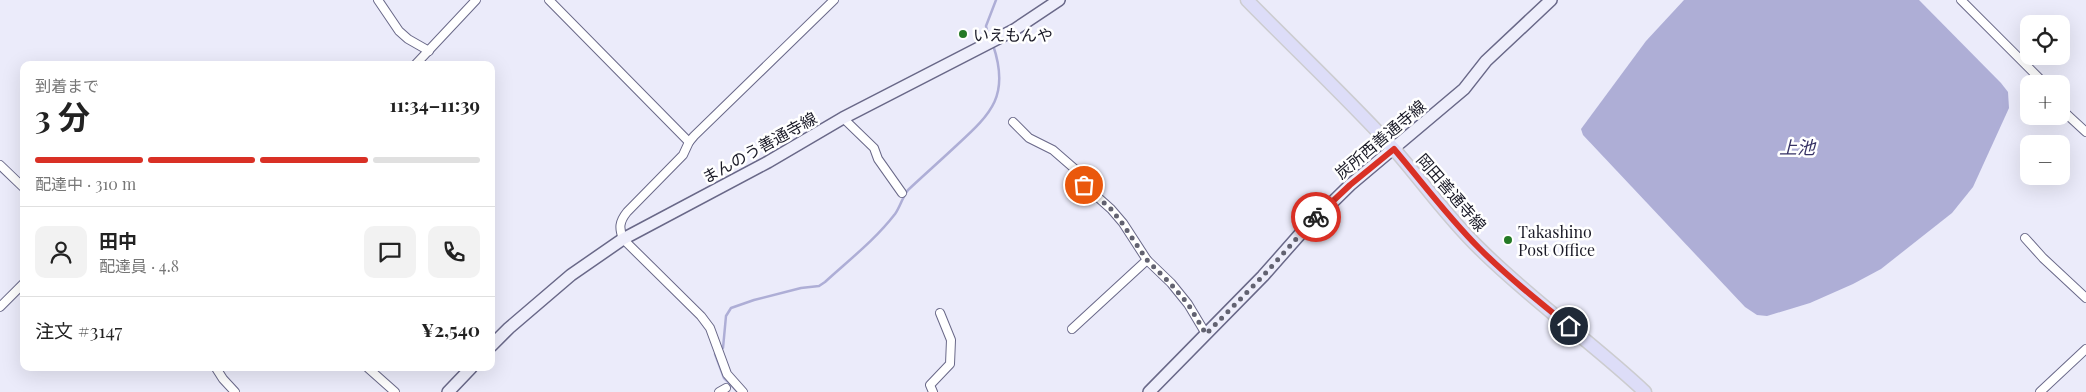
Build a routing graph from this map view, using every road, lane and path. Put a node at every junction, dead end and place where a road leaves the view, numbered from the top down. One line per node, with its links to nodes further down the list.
1 (378, 0): 9 (street)
2 (476, 0): 9 (street)
3 (549, 0): 16 (street)
4 (834, 0): 16 (street)
5 (1059, 0): 13 (main road, まんのう善通寺線)
6 (1247, 0): 17 (main road, 岡田善通寺線)
7 (1551, 0): 17 (main road, 炭所西善通寺線)
8 (1961, 0): 11 (street)
9 (429, 51): 10 (street)
10 (419, 61)
11 (2036, 75)
12 (2070, 117): 15 (street)
13 (843, 118): 20 (street); 22 (main road, まんのう善通寺線)
14 (1013, 122): 23 (street)
15 (2086, 132)
16 (689, 142): 22 (street)
17 (1394, 149): 29 (main road, 炭所西善通寺線); 41 (main road, 岡田善通寺線)
18 (0, 165): 19 (street)
19 (20, 184)
20 (902, 193)
21 (2025, 238): 25 (street)
22 (623, 239): 30 (main road, まんのう善通寺線); 38 (street)
23 (1147, 260): 28 (street); 29 (street)
24 (20, 287): 26 (street)
25 (2086, 298)
26 (0, 307)
27 (940, 313): 39 (street)
28 (1072, 329)
29 (1206, 334): 40 (main road, 炭所西善通寺線)
30 (495, 342)
31 (2086, 349): 42 (street)
32 (218, 371): 35 (street)
33 (371, 371): 36 (street)
34 (468, 371): 37 (main road)
35 (235, 392)
36 (395, 392)
37 (448, 392)
38 (743, 392)
39 (932, 392)
40 (1149, 392)
41 (1645, 392)
42 (2040, 392)

